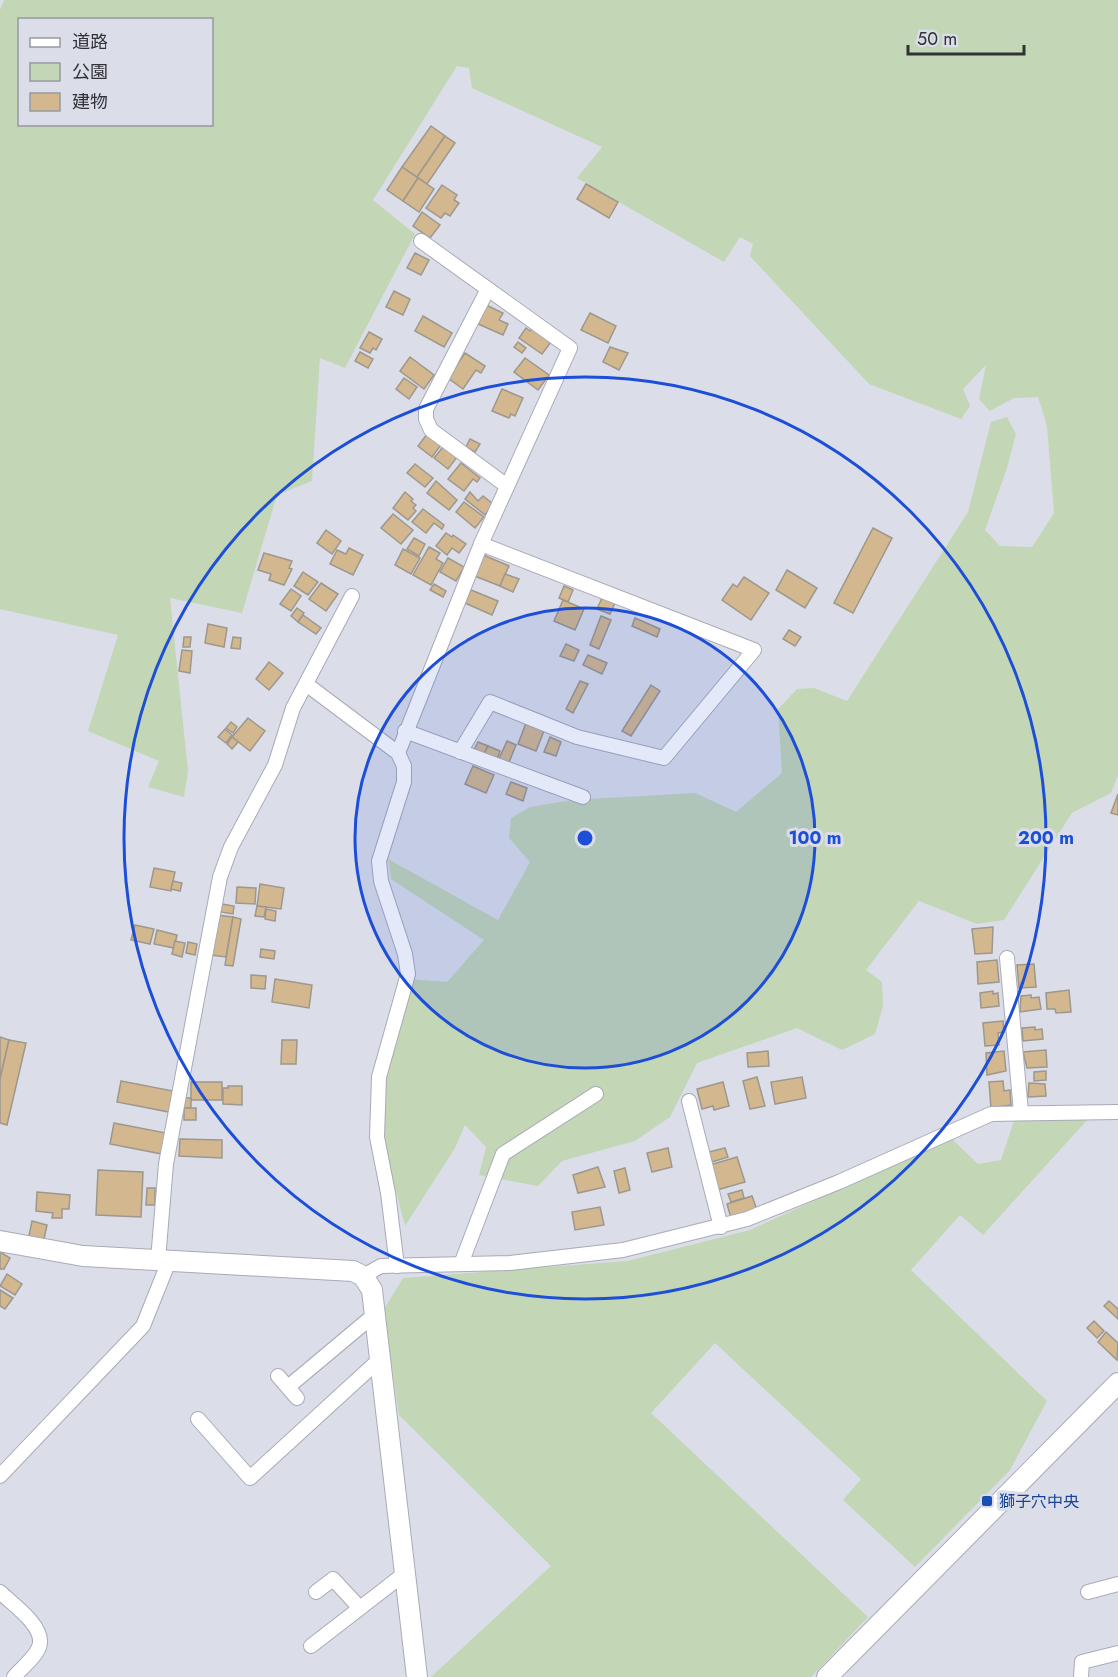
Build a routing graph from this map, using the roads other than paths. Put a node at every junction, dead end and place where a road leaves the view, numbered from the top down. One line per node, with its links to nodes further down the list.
1 (421, 241): 2 (street)
2 (488, 289): 3 (street); 3 (street)
3 (507, 486): 4 (street)
4 (481, 544): 7 (street); 8 (street)
5 (352, 596): 6 (street)
6 (306, 684): 9 (street); 18 (street)
7 (405, 731): 8 (street); 9 (street)
8 (460, 752): 10 (street)
9 (398, 753): 20 (street)
10 (583, 796)
11 (1007, 957): 14 (street)
12 (597, 1094): 19 (street)
13 (689, 1101): 16 (street)
14 (1021, 1112): 15 (street); 16 (street)
15 (1118, 1112)
16 (721, 1227): 19 (street)
17 (0, 1241): 18 (street)
18 (164, 1261): 21 (street); 27 (street)
19 (461, 1264): 20 (street)
20 (397, 1266): 21 (street)
21 (363, 1276): 22 (street)
22 (374, 1315): 23 (street); 24 (street)
23 (379, 1360): 26 (street); 28 (street)
24 (278, 1376)
25 (1118, 1383): 36 (street)
26 (198, 1419)
27 (0, 1476)
28 (404, 1574): 33 (street); 38 (street)
29 (1118, 1584): 32 (street)
30 (0, 1592): 37 (street)
31 (315, 1592): 33 (street)
32 (1088, 1592)
33 (359, 1607): 34 (street)
34 (311, 1646)
35 (1118, 1653): 39 (street)
36 (834, 1675)
37 (14, 1677)
38 (417, 1677)
39 (1081, 1677)

